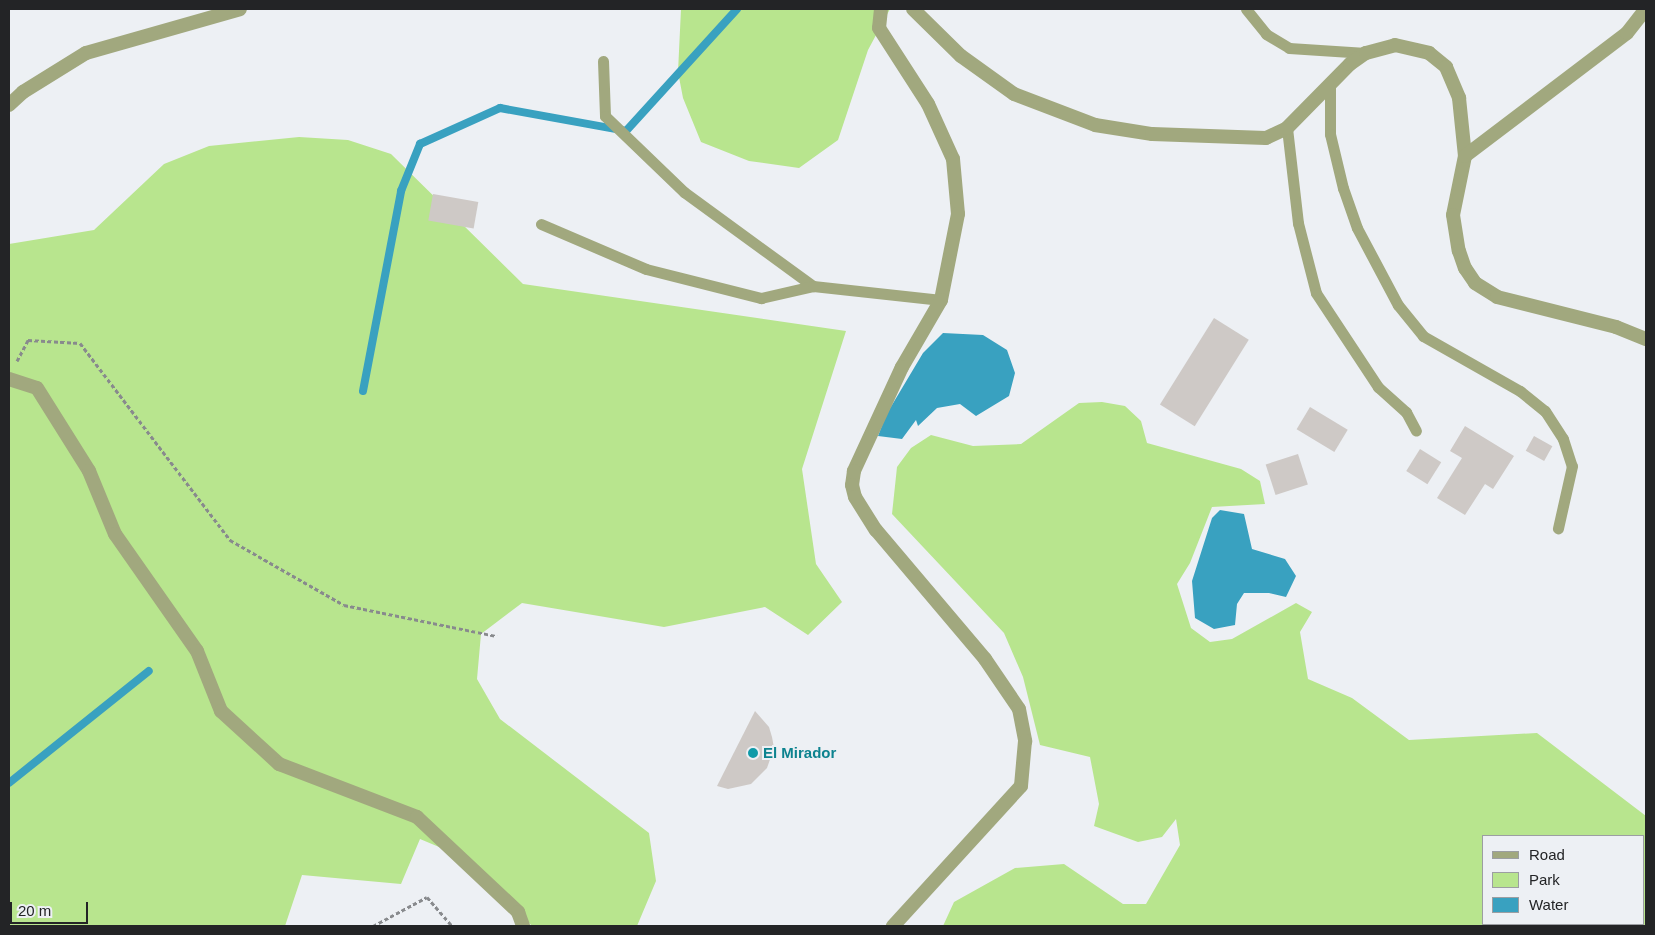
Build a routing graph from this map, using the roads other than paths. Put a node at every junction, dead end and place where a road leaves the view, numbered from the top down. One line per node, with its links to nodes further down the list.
1 (881, 9): 14 (street)
2 (913, 9): 10 (street)
3 (1246, 9): 6 (lane)
4 (1646, 9): 11 (street)
5 (234, 10): 9 (street)
6 (1366, 53): 8 (street); 11 (street)
7 (603, 61): 13 (lane)
8 (1330, 84): 10 (street); 18 (lane)
9 (9, 105)
10 (1287, 128): 17 (lane)
11 (1465, 156): 15 (street)
12 (541, 224): 13 (lane)
13 (813, 286): 14 (lane)
14 (941, 300): 20 (street)
15 (1646, 339)
16 (11, 372): 19 (street)
17 (1416, 431)
18 (1558, 528)
19 (523, 926)
20 (894, 926)

